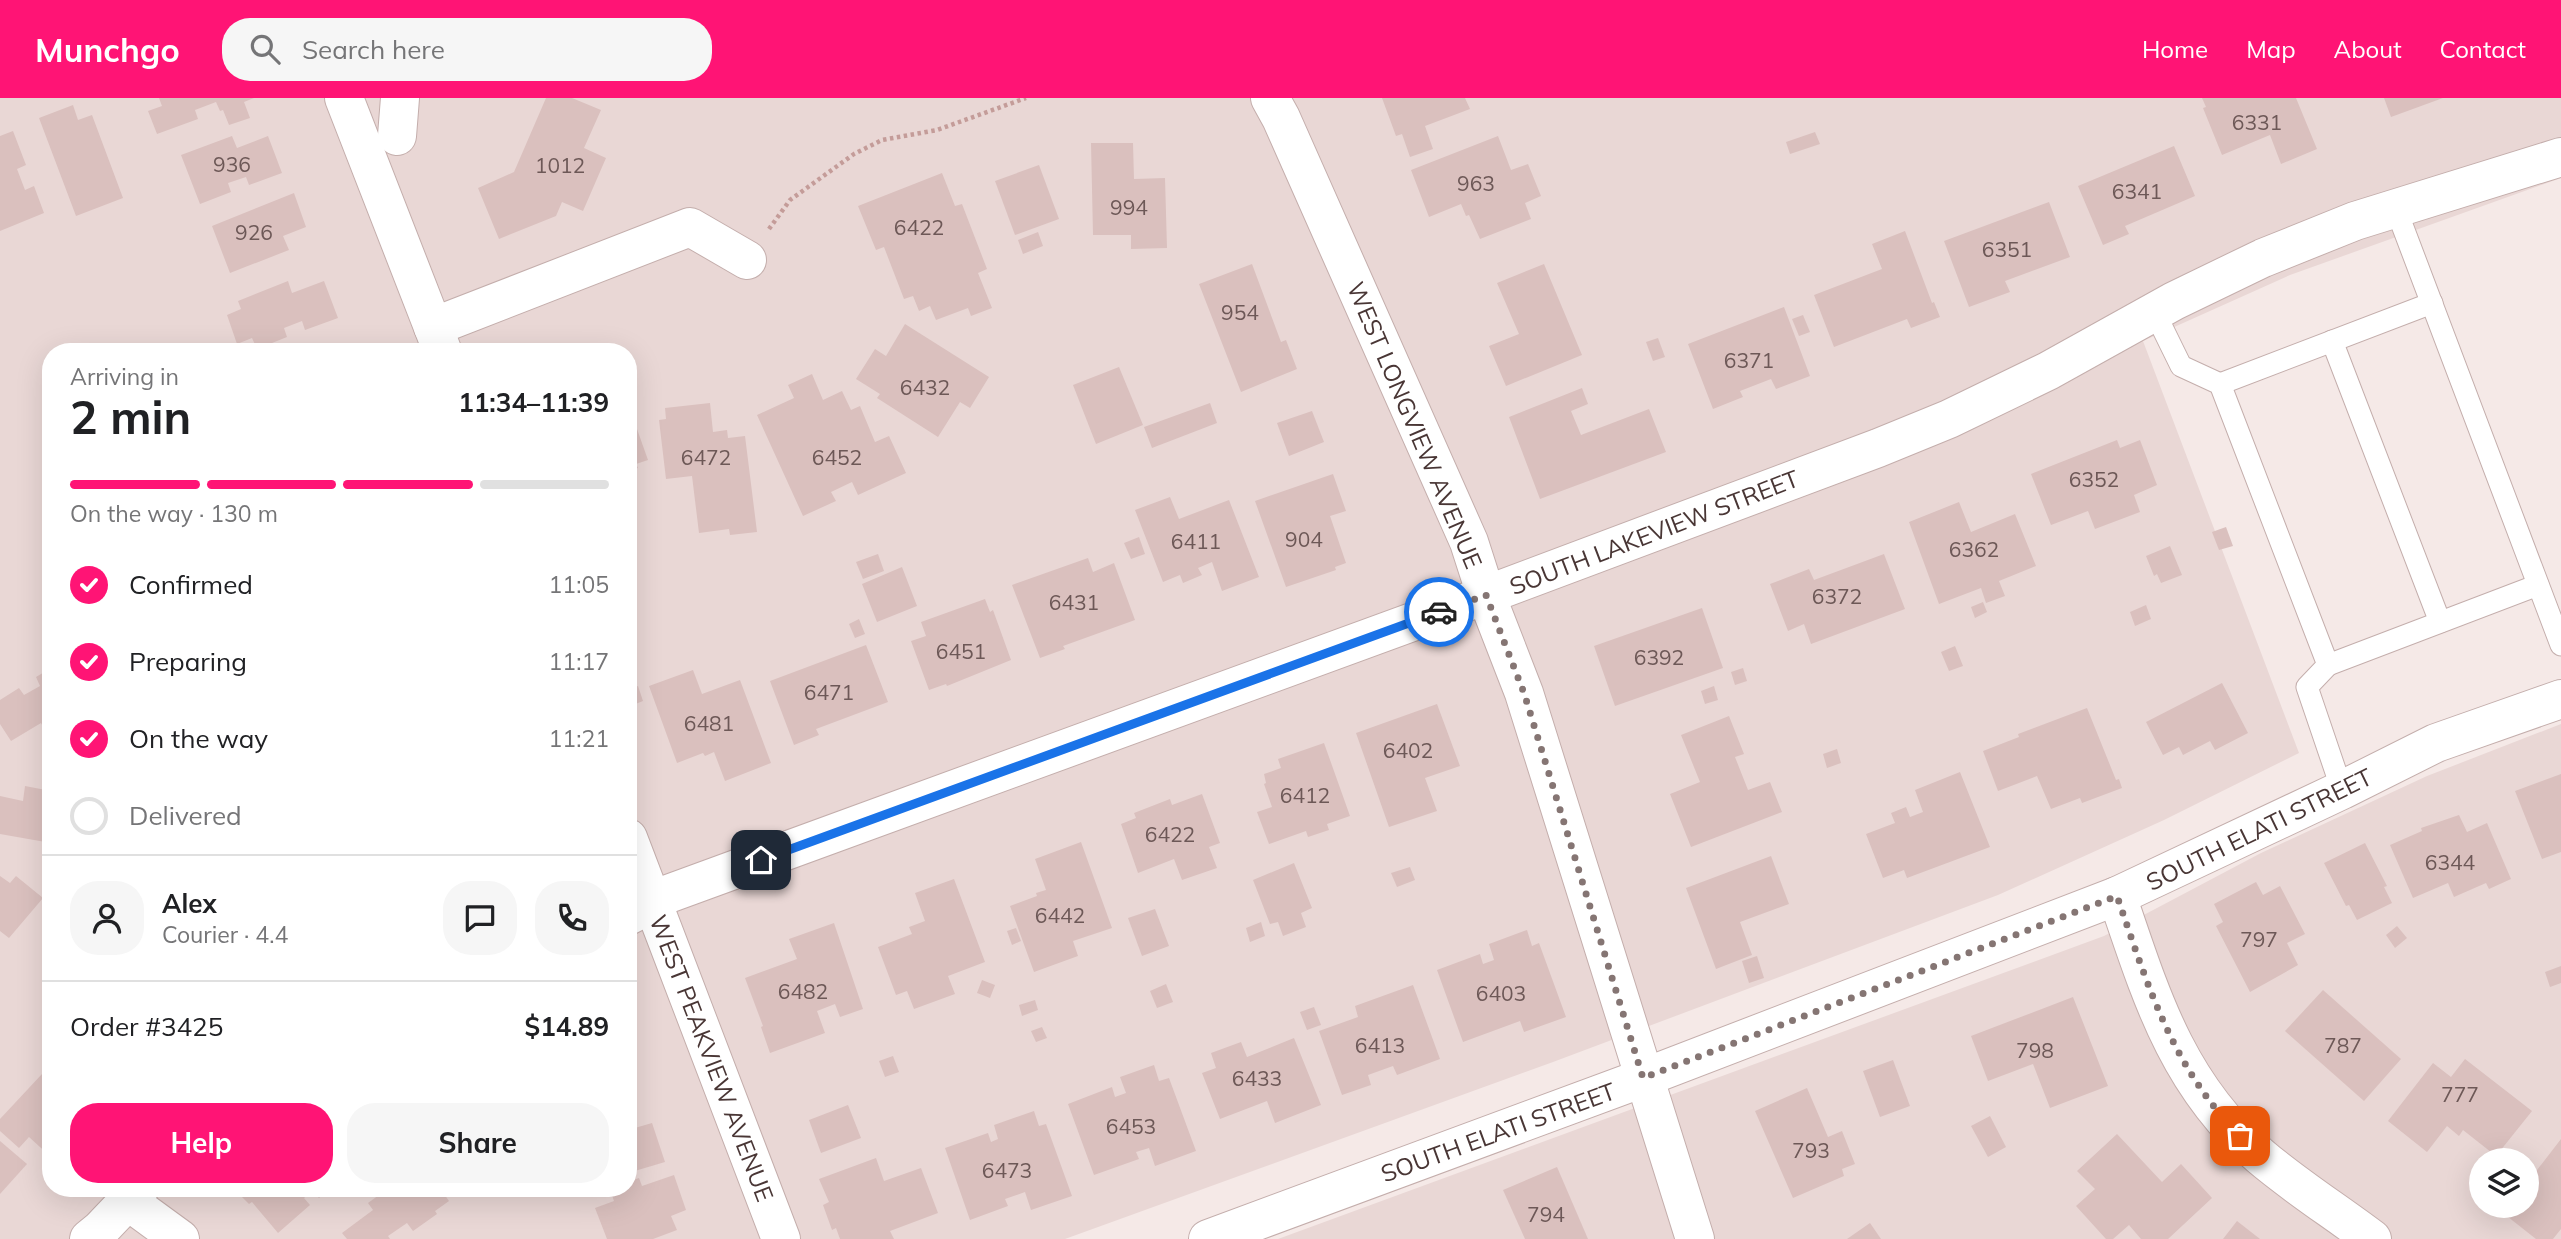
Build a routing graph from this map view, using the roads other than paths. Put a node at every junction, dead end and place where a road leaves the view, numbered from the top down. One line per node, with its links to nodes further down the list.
1 (344, 98): 10 (street)
2 (400, 98): 4 (street)
3 (1270, 98): 14 (street, WEST LONGVIEW AVENUE)
4 (397, 136)
5 (2561, 157): 6 (street, SOUTH LAKEVIEW STREET)
6 (2396, 209): 8 (lane); 9 (street, SOUTH LAKEVIEW STREET)
7 (747, 260): 10 (street)
8 (2432, 303): 11 (lane); 13 (lane)
9 (2154, 311): 12 (lane); 14 (street, SOUTH LAKEVIEW STREET)
10 (438, 339)
11 (2332, 341): 12 (lane); 15 (lane)
12 (2220, 384): 17 (lane)
13 (2538, 585): 15 (lane); 16 (lane)
14 (1486, 595): 22 (street, SOUTH LAKEVIEW STREET); 23 (street, WEST LONGVIEW AVENUE)
15 (2440, 622): 17 (lane)
16 (2561, 645)
17 (2328, 665): 19 (lane)
18 (2561, 699): 19 (street, SOUTH ELATI STREET)
19 (2342, 790): 21 (street, SOUTH ELATI STREET)
20 (637, 887): 22 (street, WEST PEAKVIEW AVENUE)
21 (2117, 896): 23 (street, SOUTH ELATI STREET); 31 (street)
22 (641, 909): 28 (street, WEST PEAKVIEW AVENUE)
23 (1643, 1078): 29 (street, SOUTH ELATI STREET); 30 (street, WEST LONGVIEW AVENUE)
24 (132, 1197): 26 (street)
25 (136, 1197): 27 (street)
26 (89, 1239)
27 (180, 1239)
28 (781, 1239)
29 (1208, 1239)
30 (1695, 1239)
31 (2372, 1239)

